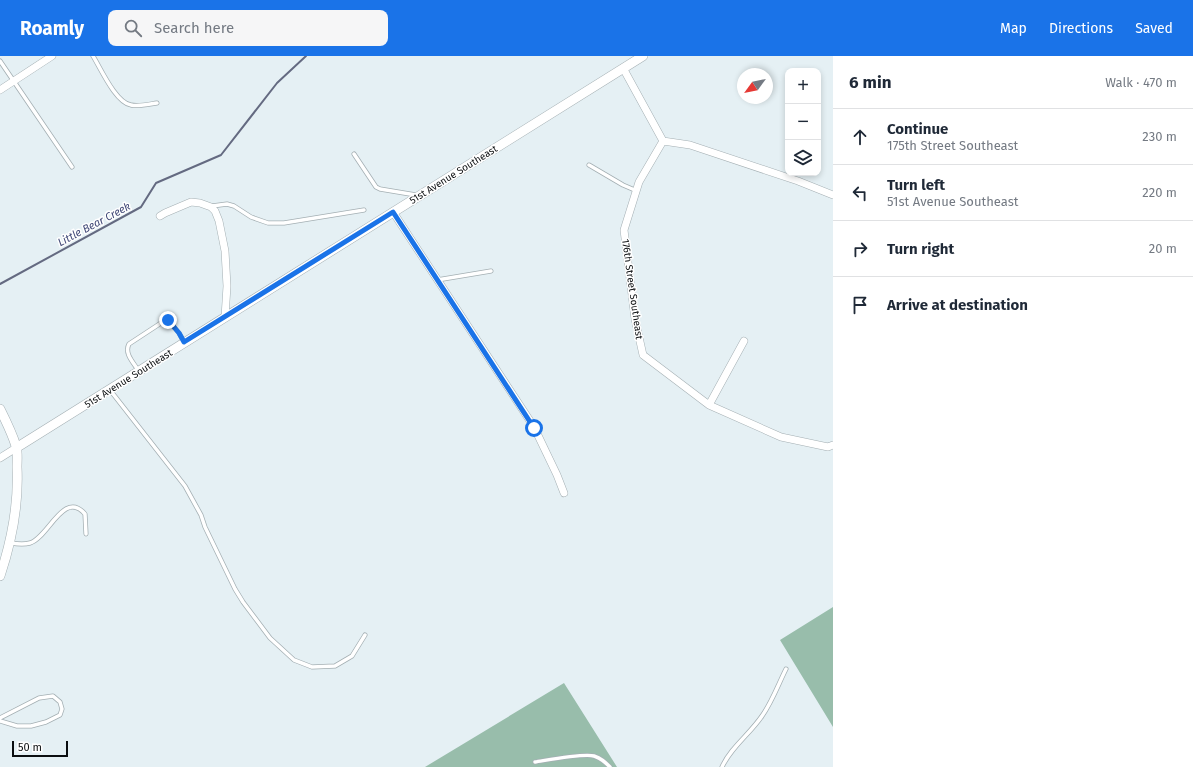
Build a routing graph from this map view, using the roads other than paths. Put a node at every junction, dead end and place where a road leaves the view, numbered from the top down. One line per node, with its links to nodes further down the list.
1 (52, 56): 6 (street)
2 (93, 56): 8 (lane)
3 (643, 56): 5 (street, 51st Avenue Southeast)
4 (0, 62): 6 (lane)
5 (623, 68): 9 (street); 14 (street, 51st Avenue Southeast)
6 (13, 81): 7 (street); 12 (lane)
7 (0, 90)
8 (157, 103)
9 (663, 141): 13 (street, 176th Street Southeast); 15 (street)
10 (354, 154): 14 (lane)
11 (589, 165): 13 (lane)
12 (72, 167)
13 (637, 191): 27 (street, 176th Street Southeast)
14 (420, 195): 18 (street, 51st Avenue Southeast)
15 (833, 195)
16 (210, 207): 17 (lane); 19 (street); 22 (street)
17 (364, 210)
18 (393, 212): 21 (street); 22 (street, 51st Avenue Southeast)
19 (160, 216)
20 (491, 271): 21 (lane)
21 (437, 280): 32 (street)
22 (225, 317): 24 (street, 51st Avenue Southeast)
23 (744, 341): 27 (street)
24 (184, 342): 25 (street, 51st Avenue Southeast); 25 (lane)
25 (138, 371): 26 (street, 51st Avenue Southeast)
26 (110, 389): 30 (street, 51st Avenue Southeast); 36 (lane)
27 (709, 405): 29 (street, 176th Street Southeast)
28 (0, 409): 30 (street)
29 (830, 446)
30 (16, 448): 31 (street, 51st Avenue Southeast); 34 (street)
31 (0, 458)
32 (564, 493)
33 (86, 534): 34 (lane)
34 (11, 543): 35 (street)
35 (0, 576)
36 (365, 635)
37 (786, 669): 41 (lane)
38 (0, 720): 38 (lane)
39 (535, 762): 40 (lane)
40 (610, 767)
41 (722, 767)

